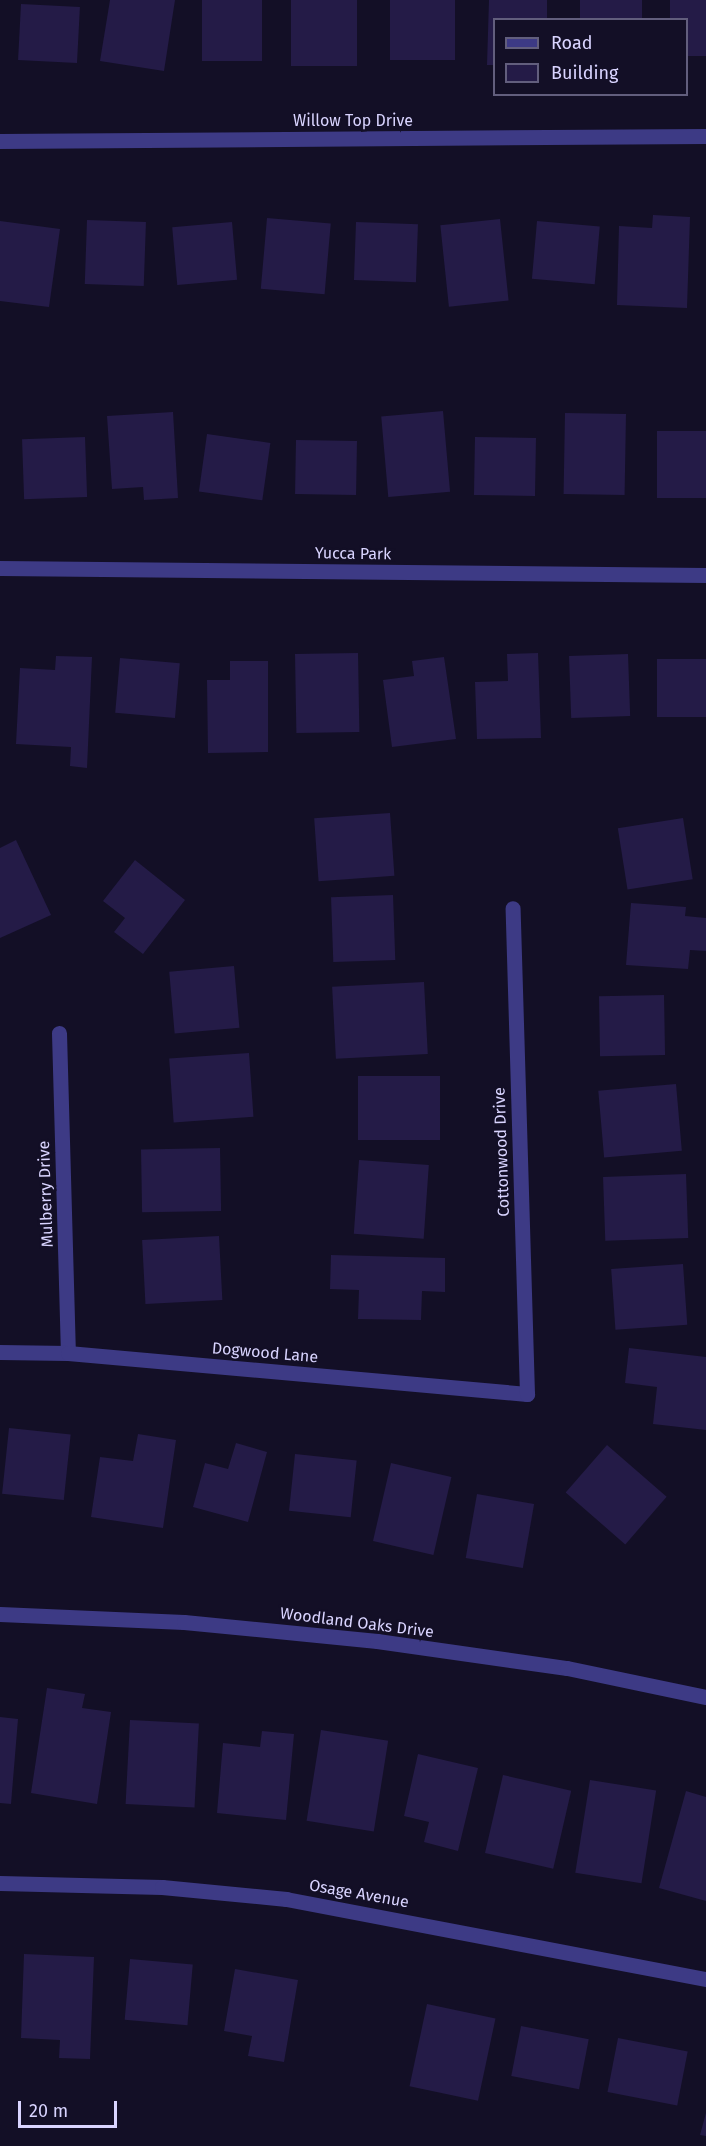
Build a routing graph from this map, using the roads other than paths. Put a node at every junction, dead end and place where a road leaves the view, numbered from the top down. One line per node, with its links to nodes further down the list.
1 (706, 136): 2 (street, Willow Top Drive)
2 (0, 141)
3 (0, 568): 4 (street, Yucca Park)
4 (706, 575)
5 (513, 908): 9 (street, Cottonwood Drive)
6 (59, 1033): 8 (street, Mulberry Drive)
7 (0, 1352): 8 (street, Dogwood Lane)
8 (69, 1353): 9 (street, Dogwood Lane)
9 (527, 1395)
10 (0, 1614): 11 (street, Woodland Oaks Drive)
11 (706, 1697)
12 (0, 1883): 13 (street, Osage Avenue)
13 (706, 1979)

